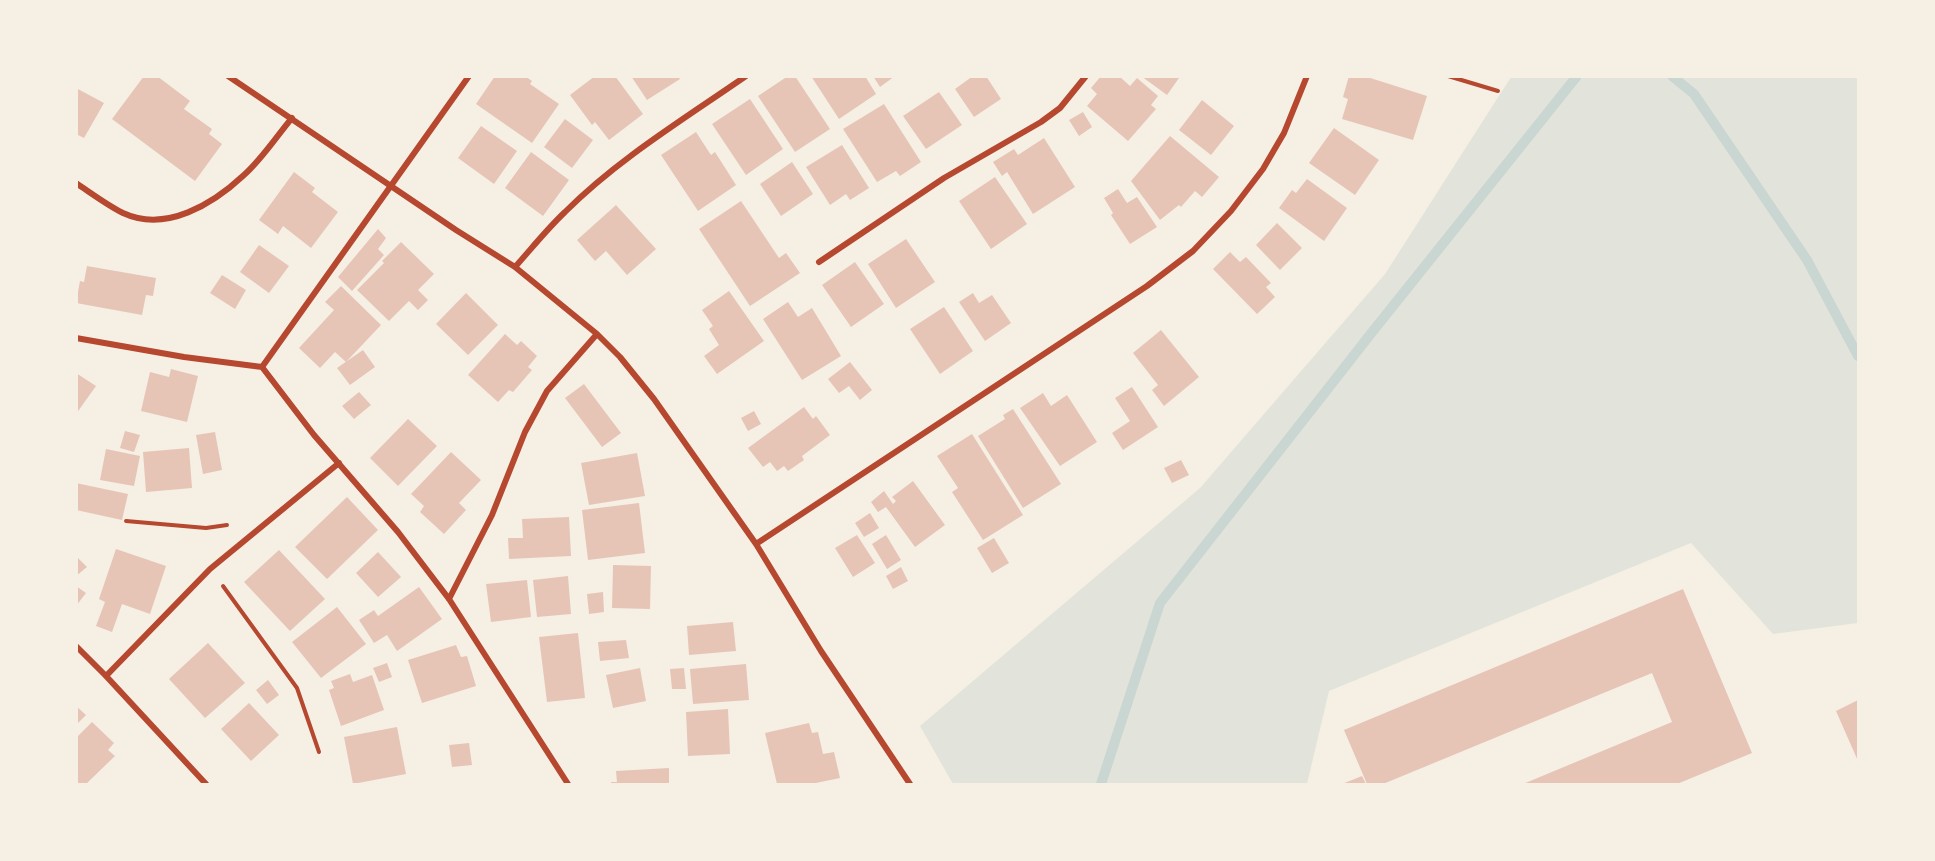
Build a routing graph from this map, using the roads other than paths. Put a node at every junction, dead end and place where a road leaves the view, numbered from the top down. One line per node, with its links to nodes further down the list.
1 (228, 76): 6 (street)
2 (469, 76): 8 (street)
3 (746, 76): 10 (street)
4 (1086, 76): 9 (street)
5 (1307, 76): 15 (street)
6 (292, 118): 7 (street); 8 (street)
7 (76, 183)
8 (391, 186): 10 (street); 13 (street)
9 (819, 262)
10 (516, 267): 11 (street)
11 (597, 334): 15 (street); 16 (street)
12 (76, 338): 13 (street)
13 (262, 368): 14 (street)
14 (339, 463): 16 (street); 18 (street)
15 (756, 544): 21 (street)
16 (449, 599): 20 (street)
17 (76, 646): 18 (street)
18 (106, 676): 19 (street)
19 (206, 784)
20 (568, 784)
21 (910, 784)

